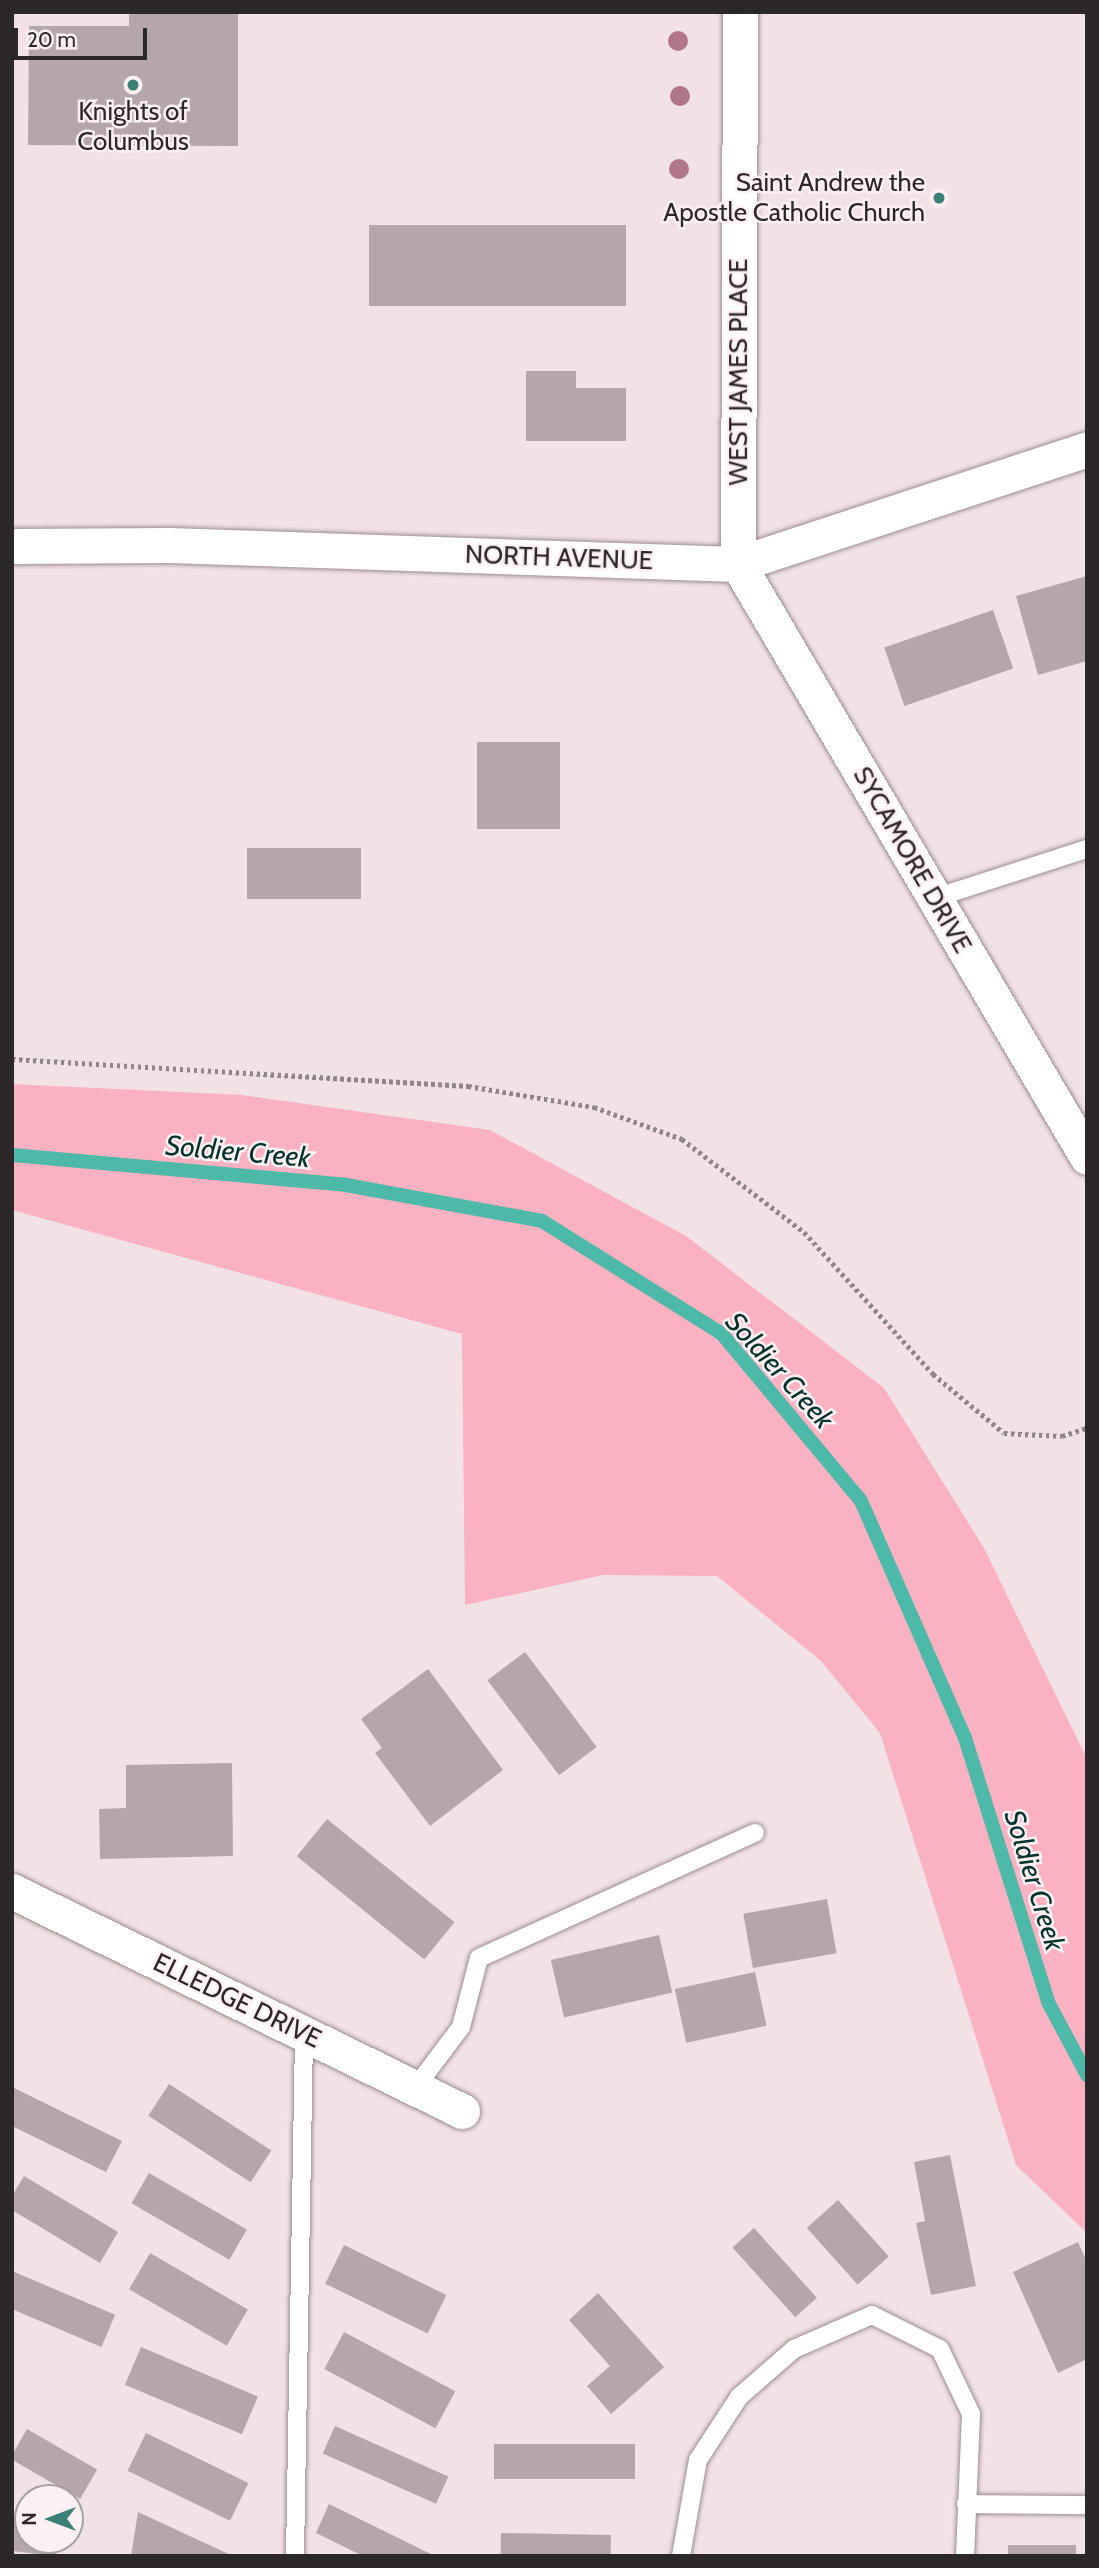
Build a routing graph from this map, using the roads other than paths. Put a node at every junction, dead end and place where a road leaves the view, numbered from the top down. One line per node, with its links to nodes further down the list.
1 (740, 12): 4 (street, WEST JAMES PLACE)
2 (1087, 449): 4 (street, NORTH AVENUE)
3 (12, 546): 4 (street, NORTH AVENUE)
4 (738, 564): 6 (street, SYCAMORE DRIVE)
5 (1087, 849): 6 (lane)
6 (935, 898): 7 (street, SYCAMORE DRIVE)
7 (1087, 1157)
8 (755, 1833): 11 (lane)
9 (12, 1891): 10 (street, ELLEDGE DRIVE)
10 (304, 2034): 11 (street, ELLEDGE DRIVE); 15 (lane)
11 (415, 2088): 12 (street, ELLEDGE DRIVE)
12 (462, 2111)
13 (966, 2504): 14 (lane); 16 (lane); 17 (lane)
14 (1087, 2505)
15 (295, 2556)
16 (681, 2556)
17 (965, 2556)

